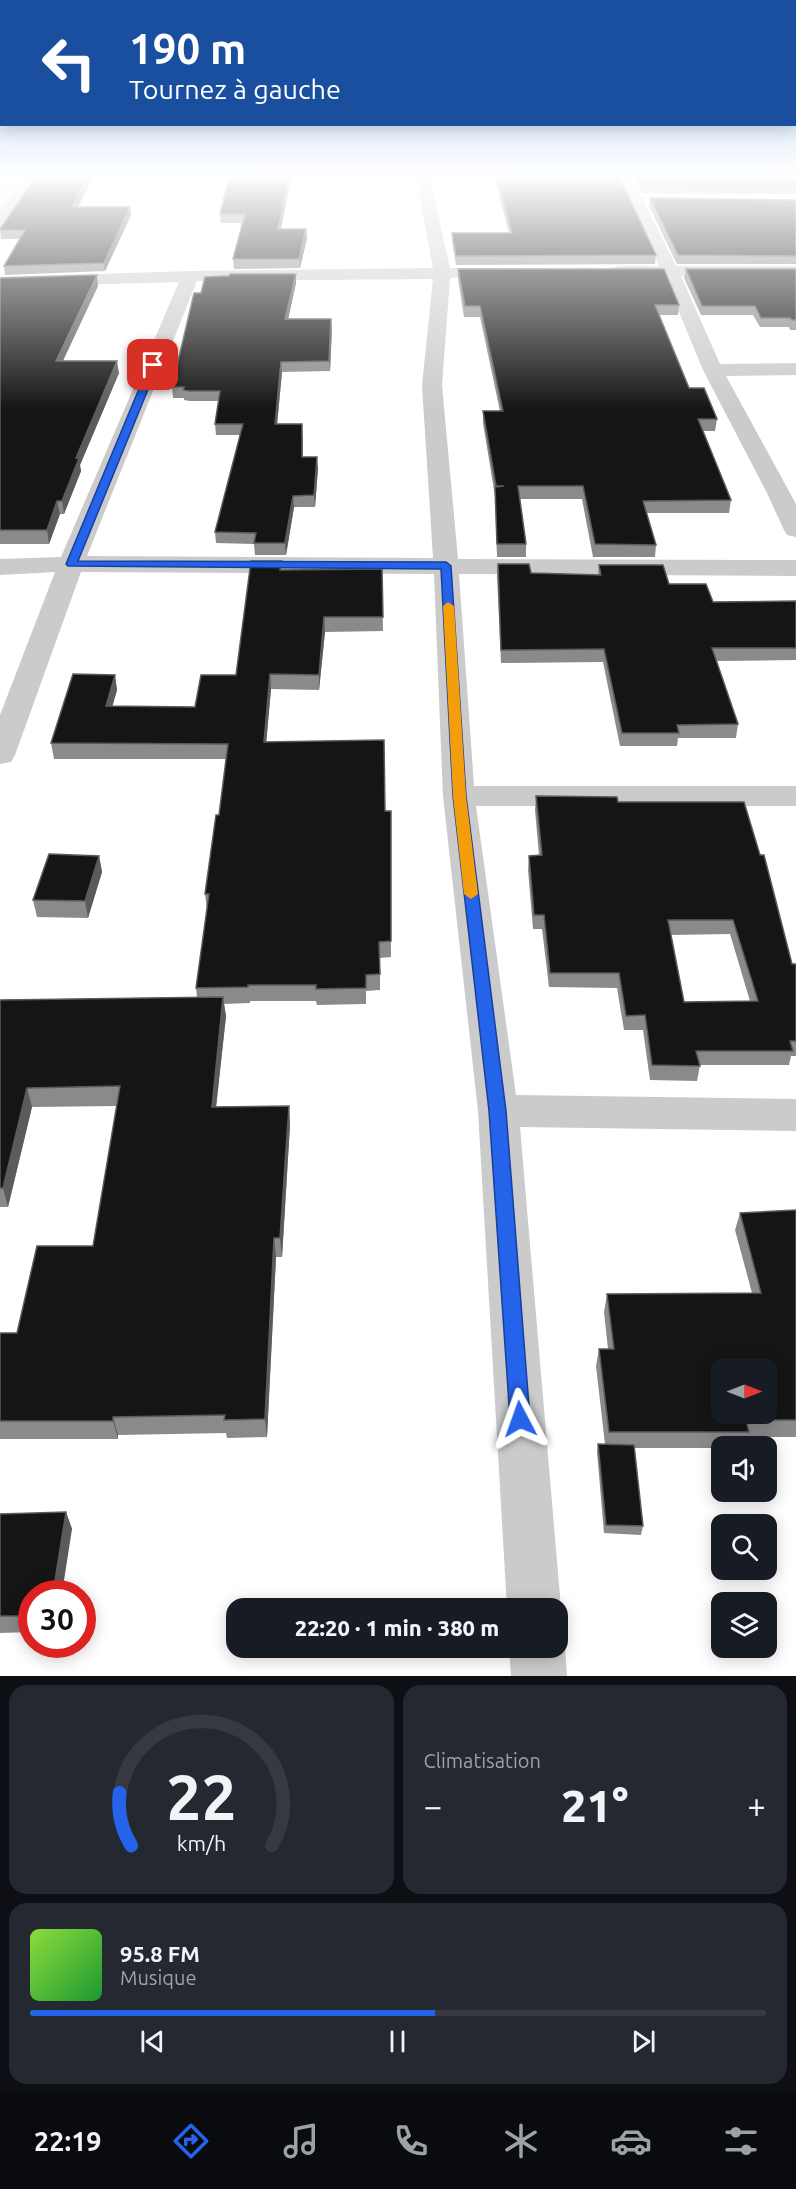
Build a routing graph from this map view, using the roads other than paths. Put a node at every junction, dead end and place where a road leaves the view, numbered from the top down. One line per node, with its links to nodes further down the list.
1 (438, 252): 6 (street)
2 (661, 252): 4 (street)
3 (598, 271): 4 (street)
4 (670, 271): 5 (street); 11 (street)
5 (796, 271)
6 (442, 272): 7 (street); 8 (street); 14 (street)
7 (478, 272)
8 (190, 276): 9 (street); 13 (street)
9 (0, 282)
10 (796, 369): 11 (street)
11 (713, 370): 12 (street)
12 (796, 530)
13 (71, 564): 14 (street); 15 (street); 17 (street)
14 (446, 566): 16 (street); 18 (street)
15 (0, 567)
16 (796, 567)
17 (0, 755)
18 (459, 796): 19 (street); 20 (street)
19 (796, 796)
20 (498, 1111): 21 (street); 22 (street)
21 (796, 1115)
22 (533, 1598)
23 (538, 1658): 24 (street)
24 (539, 1676)

